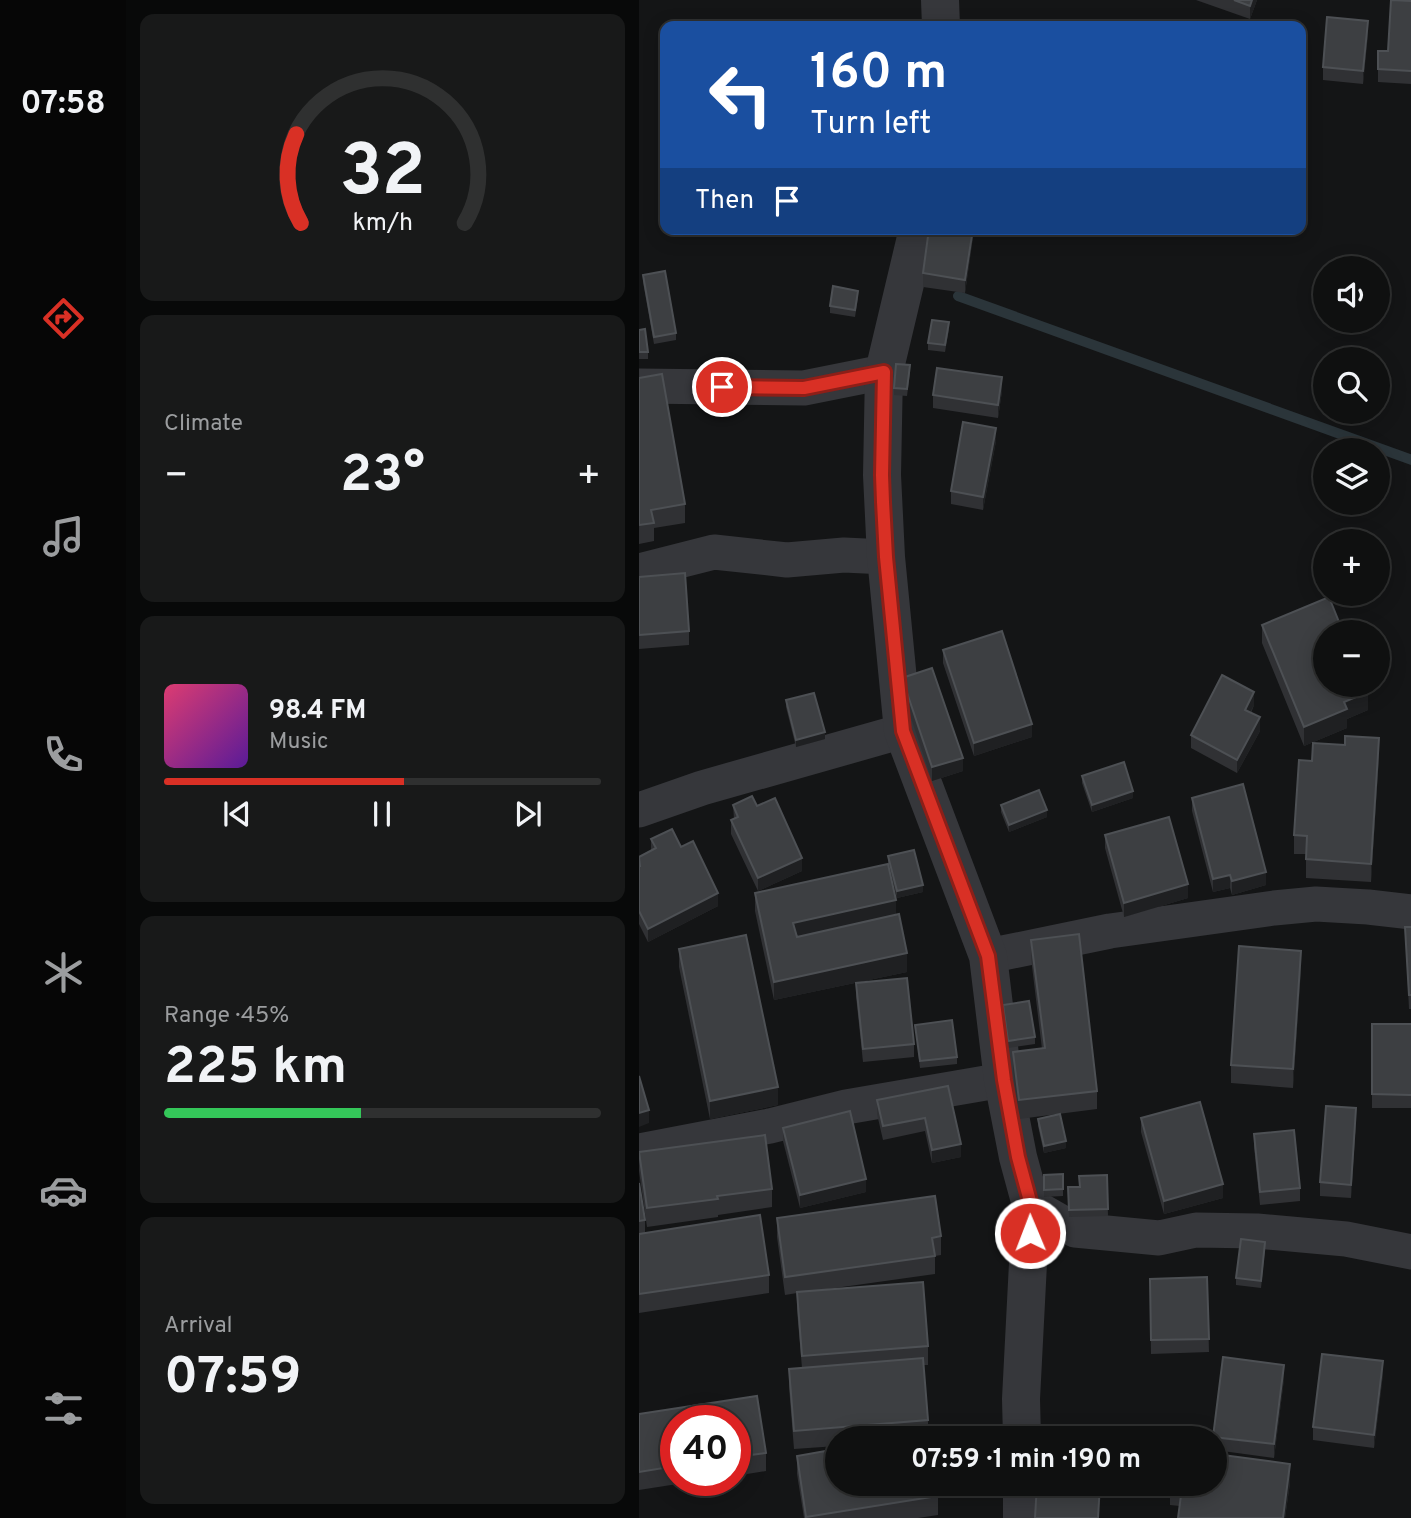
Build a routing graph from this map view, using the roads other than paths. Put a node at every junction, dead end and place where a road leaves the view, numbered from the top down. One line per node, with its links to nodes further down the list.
1 (940, 0): 2 (street)
2 (941, 21)
3 (917, 235): 4 (street)
4 (884, 372): 5 (street); 6 (street)
5 (639, 386)
6 (886, 557): 7 (street); 8 (street)
7 (639, 571)
8 (903, 731): 9 (street); 11 (street)
9 (639, 810)
10 (1411, 912): 11 (street)
11 (988, 956): 12 (street)
12 (1004, 1080): 13 (street); 14 (street)
13 (639, 1151)
14 (1031, 1205): 15 (street); 16 (street)
15 (1411, 1252)
16 (1022, 1426)
17 (1022, 1496): 18 (street)
18 (1022, 1518)

